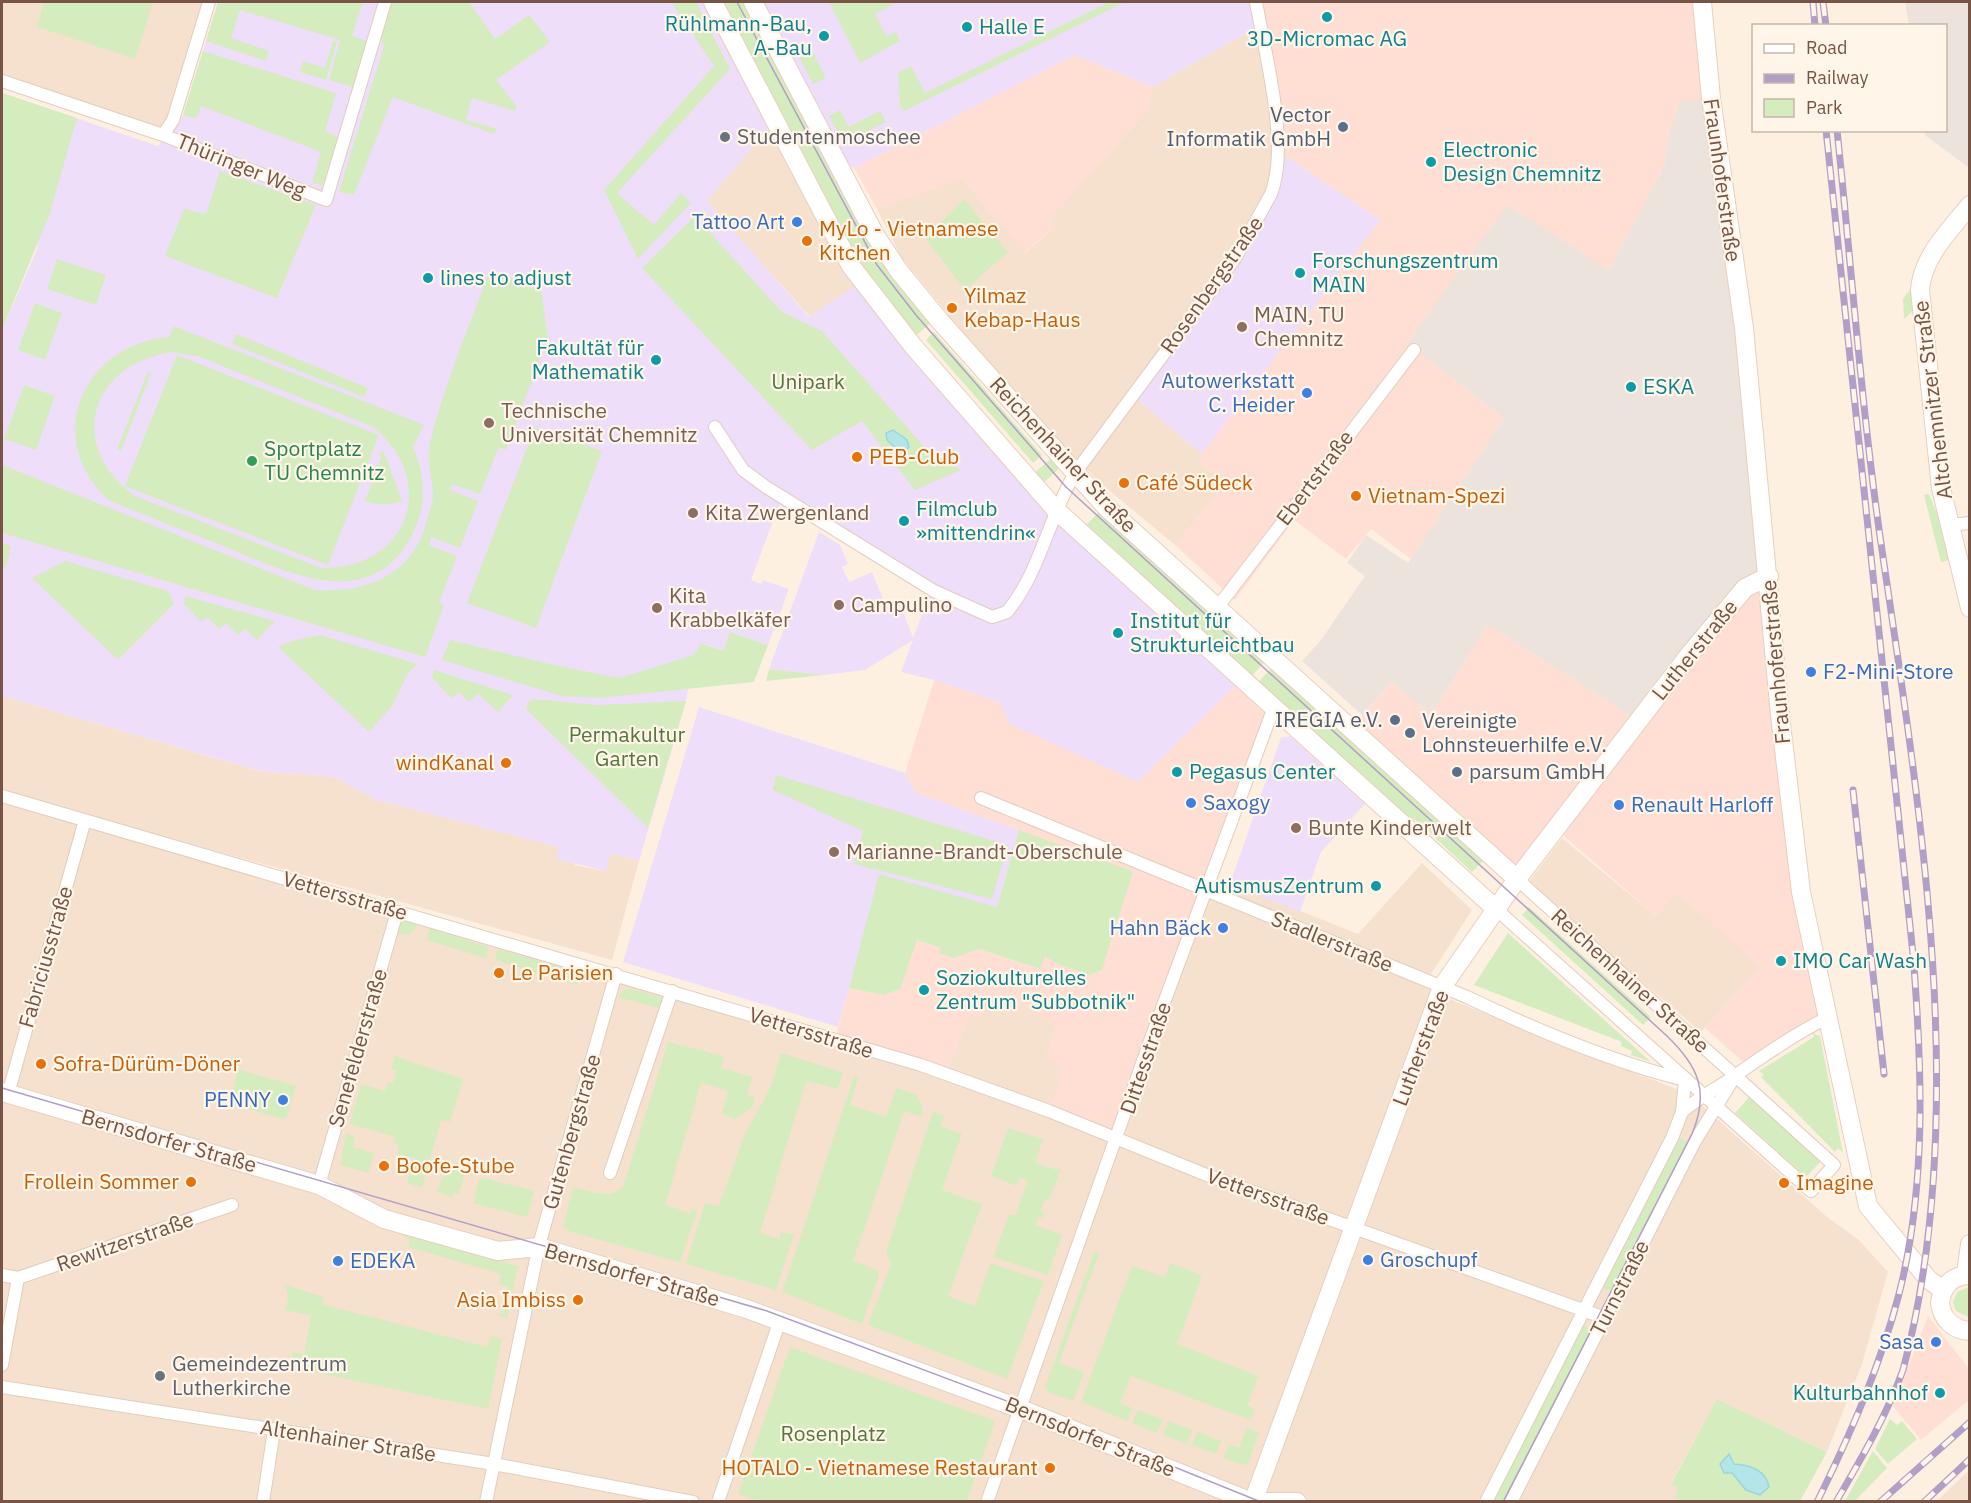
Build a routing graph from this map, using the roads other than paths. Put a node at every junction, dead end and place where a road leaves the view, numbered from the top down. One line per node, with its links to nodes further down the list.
1 (209, 2): 8 (street, Thüringer Weg)
2 (385, 2): 8 (street, Thüringer Weg)
3 (713, 2): 13 (street, Reichenhainer Straße)
4 (753, 2): 12 (street, Reichenhainer Straße)
5 (1256, 2): 12 (street, Rosenbergstraße)
6 (1702, 2): 16 (street, Fraunhoferstraße)
7 (2, 81): 8 (street)
8 (163, 135)
9 (1970, 205): 15 (street, Altchemnitzer Straße)
10 (1414, 350): 17 (street, Ebertstraße)
11 (715, 427): 13 (street, Reichenhainer Straße)
12 (1075, 473): 13 (street, Rosenbergstraße); 17 (street, Reichenhainer Straße)
13 (1056, 510): 19 (street, Reichenhainer Straße)
14 (1970, 523): 15 (street)
15 (1949, 525): 18 (street, Altchemnitzer Straße)
16 (1769, 576): 23 (street, Lutherstraße); 30 (street, Fraunhoferstraße)
17 (1217, 608): 23 (street, Reichenhainer Straße)
18 (1970, 608)
19 (1274, 707): 24 (street, Dittesstraße); 25 (street, Reichenhainer Straße)
20 (2, 796): 22 (street, Vettersstraße)
21 (981, 798): 24 (street, Stadlerstraße)
22 (85, 820): 26 (street, Vettersstraße); 33 (street, Fabriciusstraße)
23 (1517, 879): 25 (street, Lutherstraße); 31 (street, Reichenhainer Straße)
24 (1206, 890): 28 (street, Stadlerstraße); 37 (street, Dittesstraße)
25 (1496, 909): 28 (street, Lutherstraße); 32 (street, Reichenhainer Straße)
26 (397, 912): 27 (street, Vettersstraße); 39 (street, Senefelderstraße)
27 (616, 974): 29 (street, Vettersstraße); 43 (street, Gutenbergstraße)
28 (1442, 987): 32 (street, Stadlerstraße); 41 (street, Lutherstraße)
29 (672, 991): 37 (street, Vettersstraße); 38 (street)
30 (1827, 1018): 31 (street, Turnstraße); 47 (street, Fraunhoferstraße)
31 (1735, 1076): 34 (street, Turnstraße); 35 (street, Turnstraße); 35 (street, Reichenhainer Straße)
32 (1685, 1080): 34 (street, Reichenhainer Straße); 36 (street, Turnstraße)
33 (5, 1093): 39 (street, Bernsdorfer Straße)
34 (1701, 1095): 35 (street, Reichenhainer Straße); 36 (street, Turnstraße)
35 (1714, 1107): 49 (street, Turnstraße)
36 (1682, 1112): 48 (street, Turnstraße)
37 (1118, 1139): 41 (street, Vettersstraße); 54 (street, Dittesstraße)
38 (610, 1173)
39 (318, 1185): 43 (street, Bernsdorfer Straße)
40 (232, 1205): 46 (street, Rewitzerstraße)
41 (1354, 1228): 48 (street, Vettersstraße); 62 (street, Lutherstraße)
42 (1970, 1244): 45 (street)
43 (539, 1247): 50 (street, Bernsdorfer Straße); 56 (street, Gutenbergstraße)
44 (2, 1275): 46 (street)
45 (1968, 1275): 47 (street)
46 (18, 1278): 52 (street)
47 (1943, 1290): 51 (street)
48 (1584, 1310): 49 (street, Vettersstraße); 65 (street, Turnstraße)
49 (1605, 1318): 66 (street, Turnstraße)
50 (780, 1320): 54 (street, Bernsdorfer Straße); 60 (street)
51 (1970, 1331)
52 (2, 1365)
53 (2, 1388): 55 (street, Altenhainer Straße)
54 (1021, 1409): 61 (street); 62 (street, Bernsdorfer Straße)
55 (274, 1430): 56 (street, Altenhainer Straße); 57 (street)
56 (494, 1464): 58 (street, Gutenbergstraße); 59 (street, Altenhainer Straße)
57 (263, 1502)
58 (486, 1502)
59 (693, 1502)
60 (718, 1502)
61 (987, 1502)
62 (1252, 1502)
63 (1258, 1502): 64 (street)
64 (1297, 1502)
65 (1486, 1502)
66 (1511, 1502)

